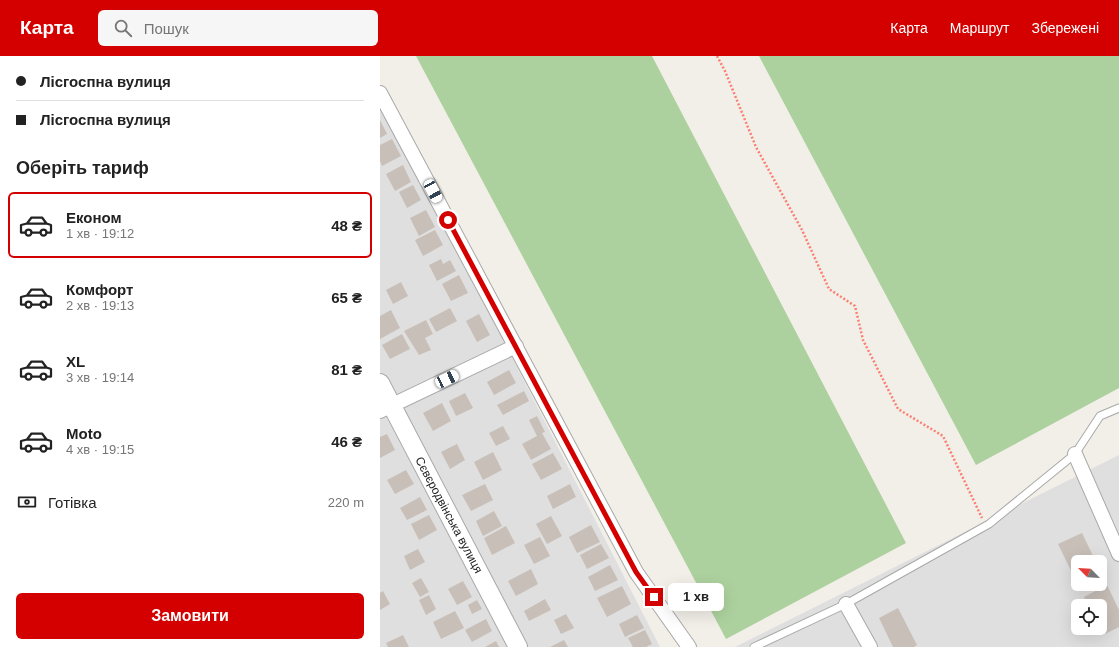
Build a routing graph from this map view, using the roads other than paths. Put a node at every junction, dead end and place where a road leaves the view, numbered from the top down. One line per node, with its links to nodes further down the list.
1 (380, 93): 2 (street)
2 (516, 346): 4 (street); 10 (street)
3 (380, 383): 4 (street, Сєвєродвінська вулиця)
4 (386, 408): 9 (street, Сєвєродвінська вулиця)
5 (1119, 408): 6 (lane)
6 (1075, 454): 7 (street); 8 (lane)
7 (1119, 554)
8 (846, 604): 11 (lane); 12 (street)
9 (518, 647)
10 (689, 647)
11 (754, 647)
12 (870, 647)

